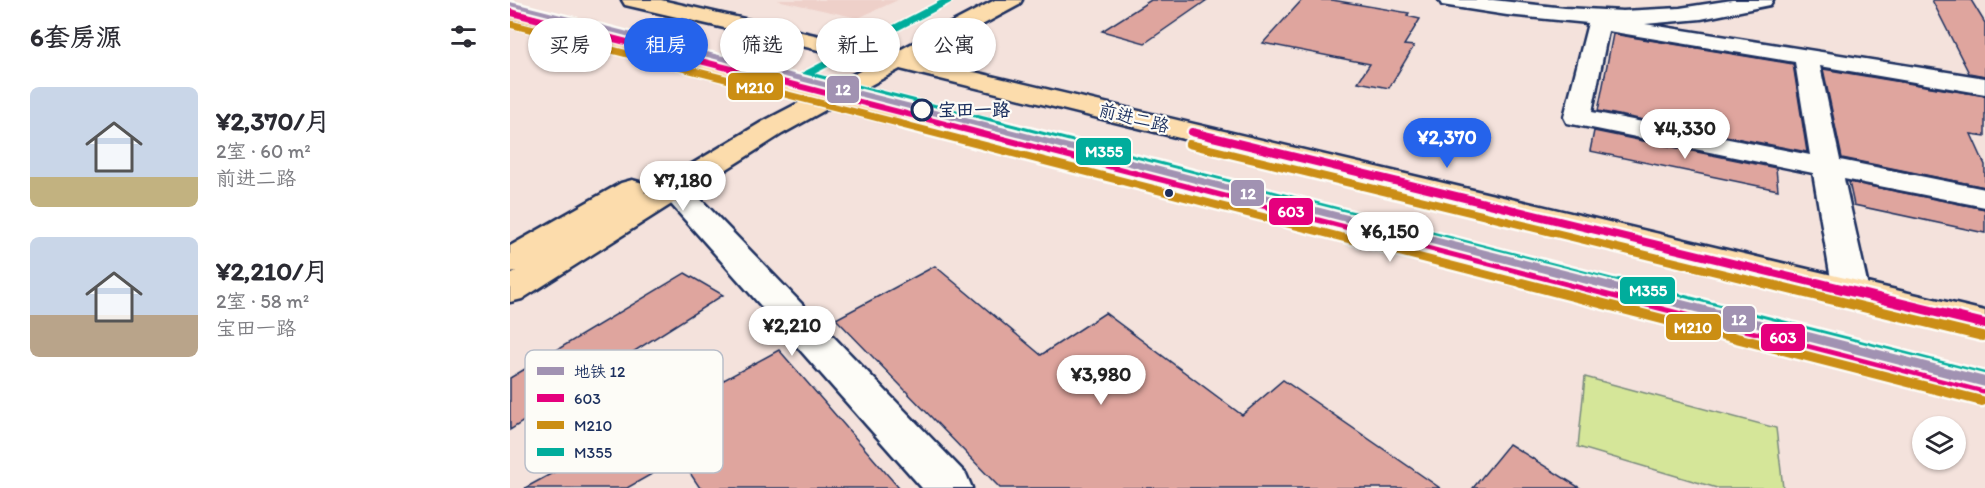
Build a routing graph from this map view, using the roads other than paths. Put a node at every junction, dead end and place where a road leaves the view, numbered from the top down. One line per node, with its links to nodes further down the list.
1 (633, 0): 7 (main road, 前进二路)
2 (975, 0): 8 (main road)
3 (1011, 0): 9 (main road)
4 (1450, 0): 5 (street)
5 (1762, 0)
6 (510, 12): 14 (main road)
7 (816, 42)
8 (900, 48)
9 (900, 51)
10 (1806, 57): 13 (street); 15 (street); 15 (street)
11 (900, 62): 20 (main road, 前进二路)
12 (858, 72): 14 (main road)
13 (1985, 86)
14 (820, 92): 16 (main road); 18 (main road); 22 (main road)
15 (1828, 167): 17 (street); 20 (street)
16 (674, 189): 19 (main road); 23 (street)
17 (1985, 198)
18 (510, 261)
19 (510, 290)
20 (1851, 291): 21 (main road, 前进二路)
21 (1985, 324)
22 (1985, 388)
23 (950, 488)

